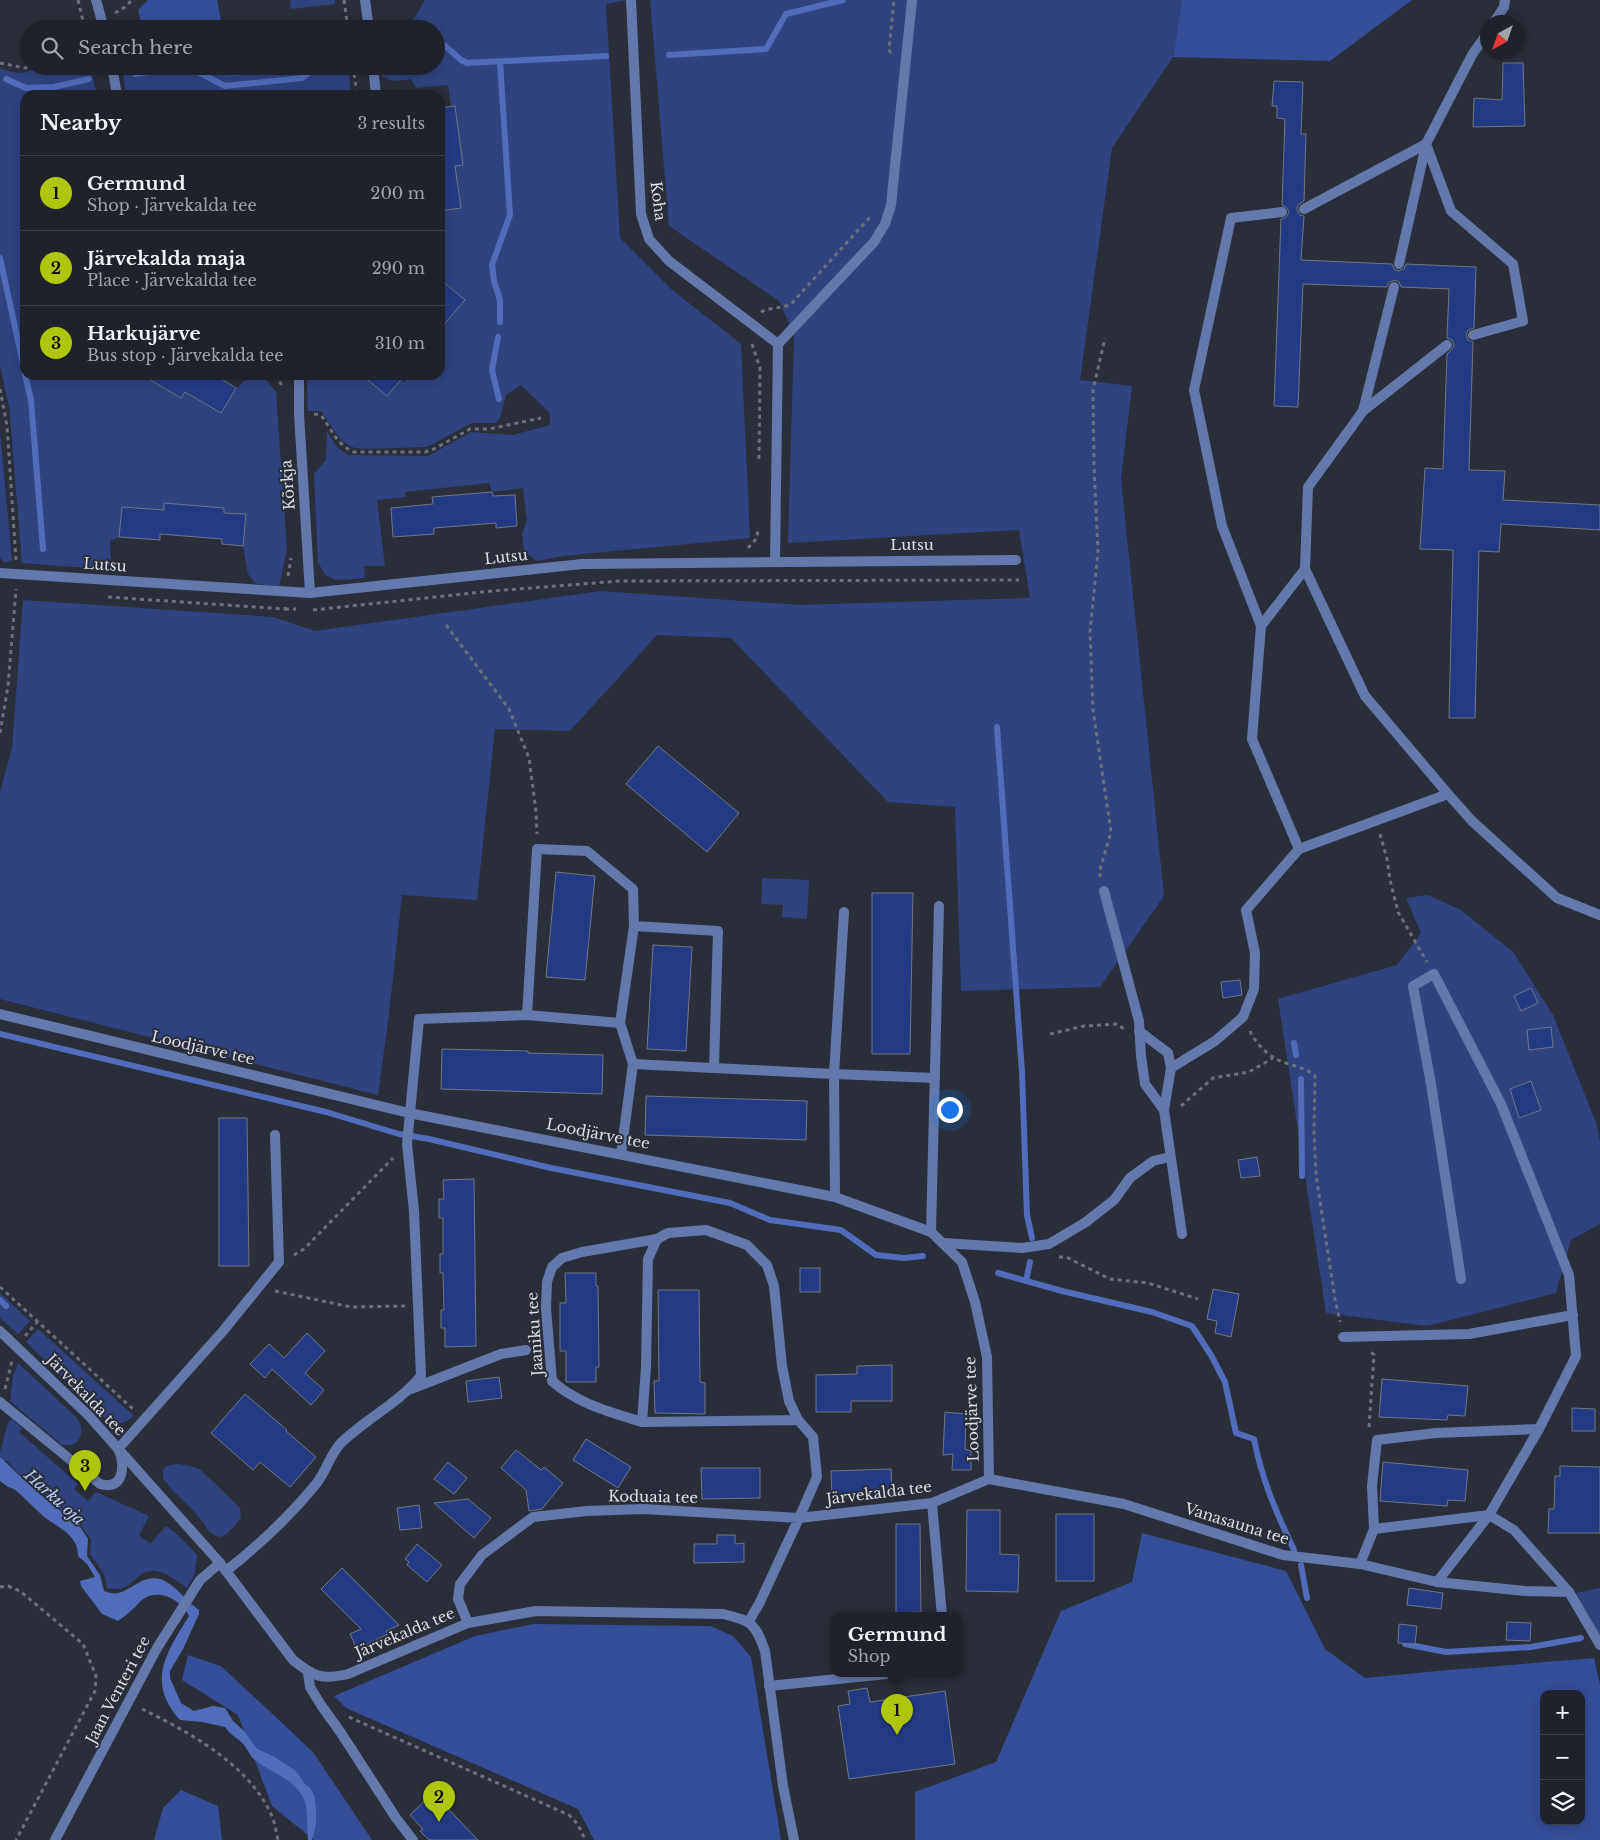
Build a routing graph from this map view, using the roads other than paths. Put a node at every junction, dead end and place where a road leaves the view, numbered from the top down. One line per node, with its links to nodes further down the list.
1 (96, 0): 7 (street)
2 (365, 0): 8 (street)
3 (631, 0): 20 (street, Koha)
4 (912, 0): 20 (street)
5 (1504, 4): 6 (street)
6 (1498, 15)
7 (102, 20)
8 (368, 20)
9 (1480, 44): 14 (street)
10 (114, 75): 12 (street)
11 (374, 75): 13 (street)
12 (117, 90)
13 (375, 90)
14 (1426, 144): 15 (street); 17 (street); 19 (street)
15 (1304, 209)
16 (1282, 212): 29 (street)
17 (1399, 264)
18 (1394, 287): 23 (street)
19 (1474, 335)
20 (778, 344): 25 (street)
21 (1447, 345): 23 (street)
22 (299, 380): 28 (street, Kõrkja)
23 (1363, 411): 26 (street)
24 (1016, 560): 25 (street, Lutsu)
25 (775, 562): 28 (street, Lutsu)
26 (1305, 569): 29 (street); 30 (street)
27 (0, 573): 28 (street, Lutsu)
28 (310, 593)
29 (1261, 626): 31 (street)
30 (1448, 794): 31 (street); 35 (street)
31 (1299, 849): 43 (street)
32 (1104, 890): 40 (street)
33 (939, 906): 45 (street)
34 (844, 912): 44 (street)
35 (1600, 915)
36 (634, 926): 38 (street); 39 (street); 42 (street)
37 (0, 1014): 47 (street, Loodjärve tee)
38 (527, 1015): 39 (street); 47 (street)
39 (620, 1023): 41 (street)
40 (1139, 1031): 43 (street); 46 (street)
41 (633, 1064): 42 (street); 49 (street)
42 (714, 1068): 44 (street)
43 (1171, 1068): 46 (street)
44 (834, 1074): 45 (street); 51 (street)
45 (935, 1078): 52 (street)
46 (1165, 1114): 50 (street)
47 (409, 1118): 49 (street, Loodjärve tee); 61 (street)
48 (275, 1135): 66 (street)
49 (621, 1154): 51 (street, Loodjärve tee)
50 (1170, 1157): 53 (street); 55 (street)
51 (835, 1197): 52 (street, Loodjärve tee)
52 (931, 1232): 55 (street, Loodjärve tee)
53 (1182, 1234)
54 (657, 1239): 63 (street, Jaaniku tee); 64 (street); 64 (street, Jaaniku tee)
55 (943, 1243): 67 (street, Loodjärve tee)
56 (1461, 1279): 57 (street)
57 (1573, 1314): 59 (street); 65 (street)
58 (0, 1331): 66 (street, Järvekalda tee)
59 (1343, 1337)
60 (526, 1350): 61 (street)
61 (410, 1390): 73 (street, Jaan Venteri tee)
62 (2, 1399): 66 (street)
63 (798, 1420): 64 (street, Jaaniku tee); 70 (street, Jaaniku tee)
64 (642, 1422)
65 (1539, 1429): 69 (street); 71 (street)
66 (118, 1449): 73 (street, Järvekalda tee)
67 (988, 1479): 68 (street, Järvekalda tee); 72 (street, Vanasauna tee)
68 (932, 1503): 70 (street, Järvekalda tee); 76 (street)
69 (1489, 1515): 71 (street); 74 (street); 75 (street)
70 (799, 1518): 77 (street); 78 (street, Koduaia tee)
71 (1374, 1529): 72 (street)
72 (1360, 1564): 74 (street, Vanasauna tee)
73 (223, 1567): 80 (street, Järvekalda tee); 83 (street, Jaan Venteri tee)
74 (1438, 1582): 75 (street, Vanasauna tee)
75 (1569, 1592): 79 (street)
76 (942, 1612)
77 (749, 1620): 78 (street, Järvekalda tee); 82 (street)
78 (468, 1623): 80 (street, Järvekalda tee)
79 (1600, 1645)
80 (308, 1673): 84 (street)
81 (858, 1677): 82 (street)
82 (769, 1686): 85 (street)
83 (55, 1840)
84 (413, 1840)
85 (794, 1840)

